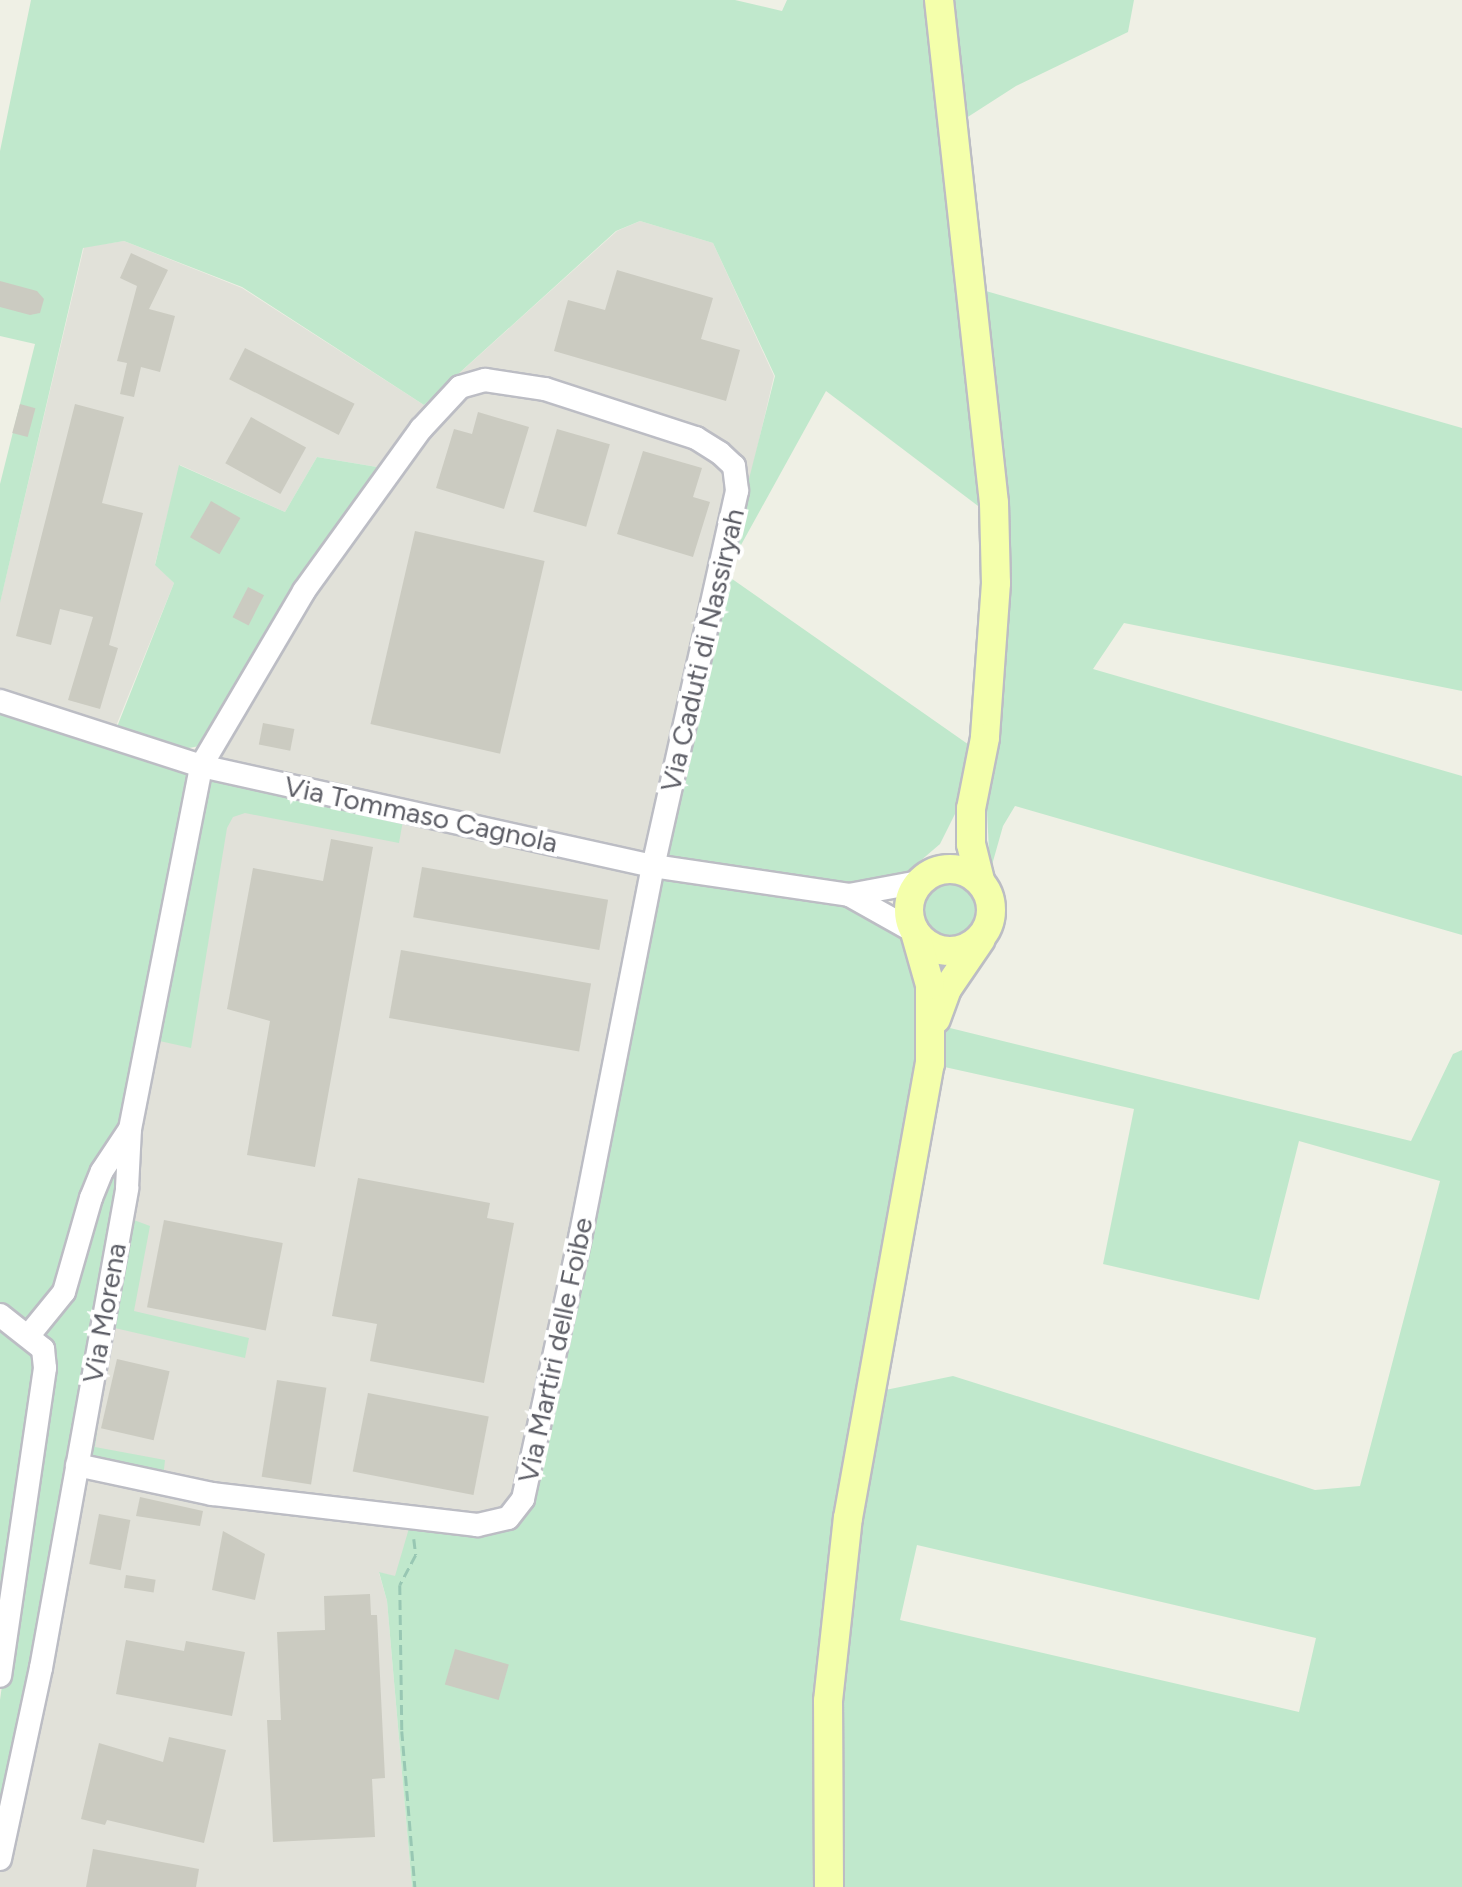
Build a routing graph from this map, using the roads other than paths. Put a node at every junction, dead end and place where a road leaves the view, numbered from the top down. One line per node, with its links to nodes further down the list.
1 (939, 0): 4 (main road)
2 (0, 701): 3 (street, Via Tommaso Cagnola)
3 (201, 766): 5 (street, Via Tommaso Cagnola); 5 (street, Via Caduti di Nassiryah); 12 (street, Via Morena)
4 (971, 809): 6 (main road); 7 (main road)
5 (653, 866): 8 (street, Via Tommaso Cagnola); 15 (street, Via Martiri delle Foibe)
6 (980, 881): 7 (main road); 10 (main road)
7 (919, 882): 8 (street, Via Tommaso Cagnola); 9 (main road)
8 (849, 895): 9 (street, Via Tommaso Cagnola)
9 (915, 932): 10 (main road); 11 (main road)
10 (983, 936): 11 (main road)
11 (932, 1029): 18 (main road)
12 (130, 1130): 14 (street); 15 (street, Via Morena)
13 (0, 1315): 14 (street)
14 (28, 1335): 16 (street)
15 (77, 1465): 17 (street, Via Morena)
16 (0, 1676)
17 (0, 1859)
18 (829, 1887)

